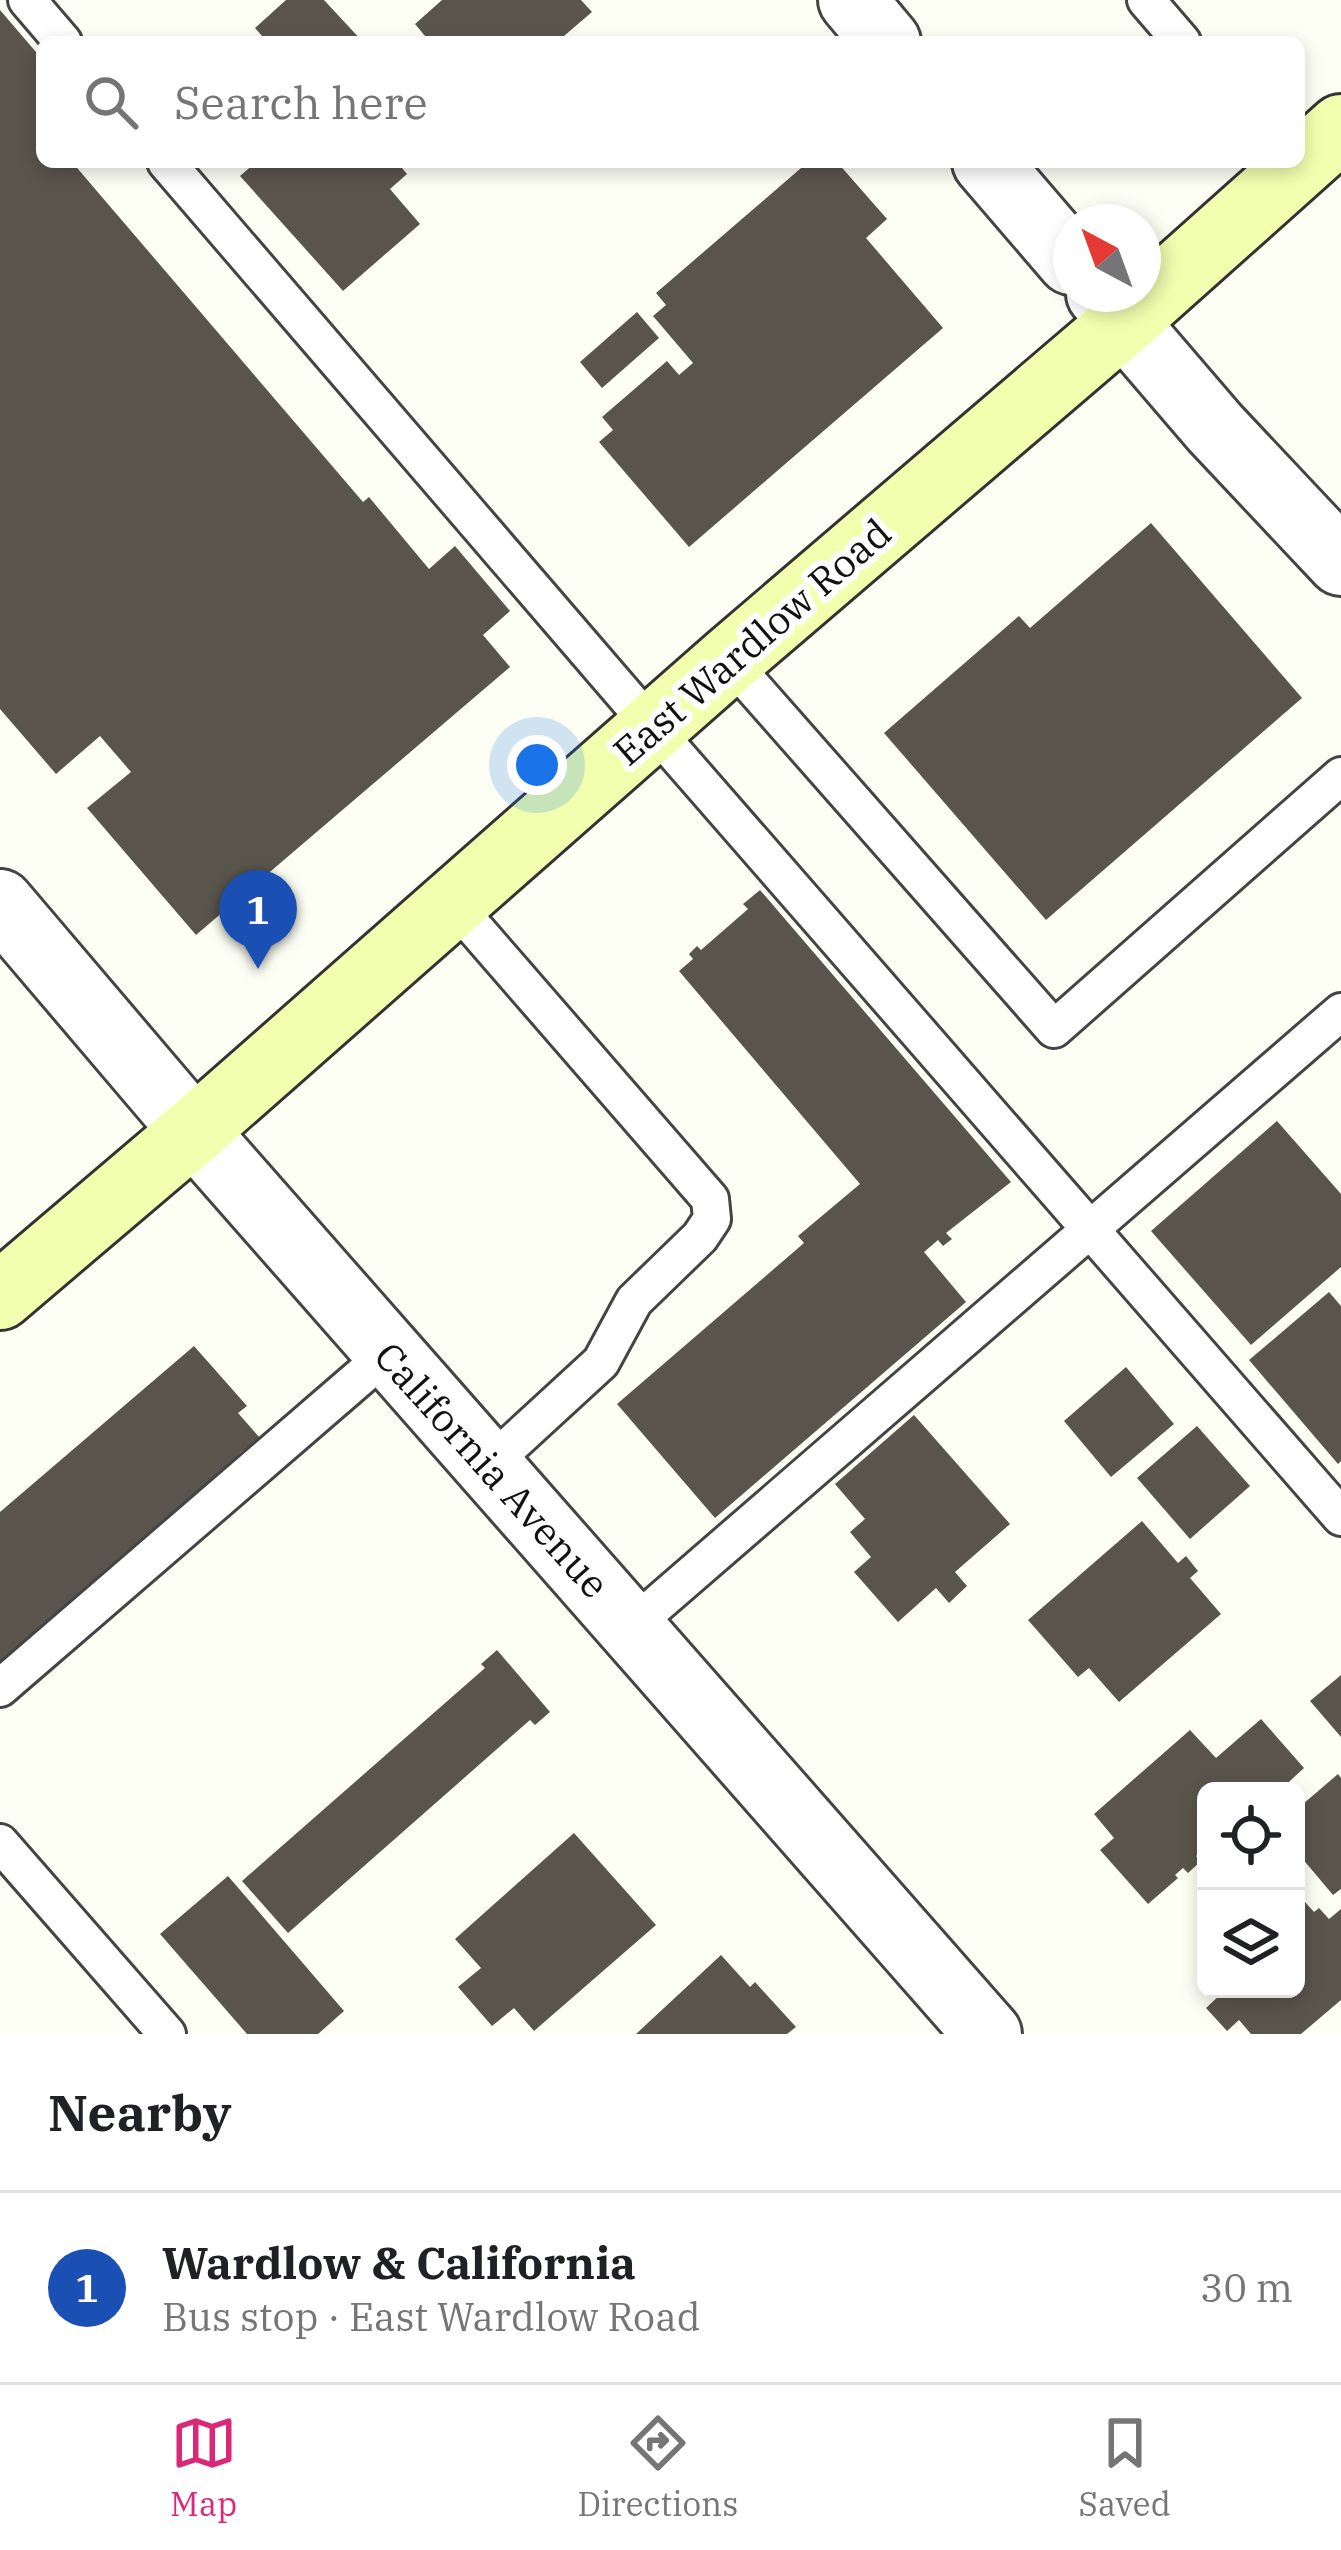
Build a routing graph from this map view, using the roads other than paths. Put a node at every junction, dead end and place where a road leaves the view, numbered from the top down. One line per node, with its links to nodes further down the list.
1 (27, 0): 4 (lane)
2 (852, 0): 5 (street)
3 (1145, 0): 6 (lane)
4 (58, 36)
5 (881, 36)
6 (1177, 36)
7 (171, 168): 16 (lane)
8 (991, 168): 10 (street)
9 (1288, 168): 11 (main road, East Wardlow Road)
10 (1053, 240)
11 (1161, 269)
12 (1108, 312): 15 (main road, East Wardlow Road)
13 (1115, 312): 14 (street)
14 (1341, 562)
15 (729, 660): 16 (main road, East Wardlow Road); 17 (lane)
16 (653, 728): 19 (main road, East Wardlow Road); 22 (lane)
17 (1341, 776)
18 (0, 902): 21 (street, California Avenue)
19 (452, 902): 21 (main road, East Wardlow Road); 25 (lane)
20 (1341, 1012): 22 (lane)
21 (194, 1131): 23 (main road, East Wardlow Road); 24 (street, California Avenue)
22 (1091, 1229): 26 (lane); 27 (lane)
23 (0, 1296)
24 (388, 1353): 25 (street, California Avenue); 28 (lane)
25 (489, 1465): 27 (street, California Avenue)
26 (1341, 1516)
27 (632, 1626): 31 (street, California Avenue)
28 (0, 1688)
29 (0, 1843): 30 (lane)
30 (167, 2034)
31 (988, 2034)

